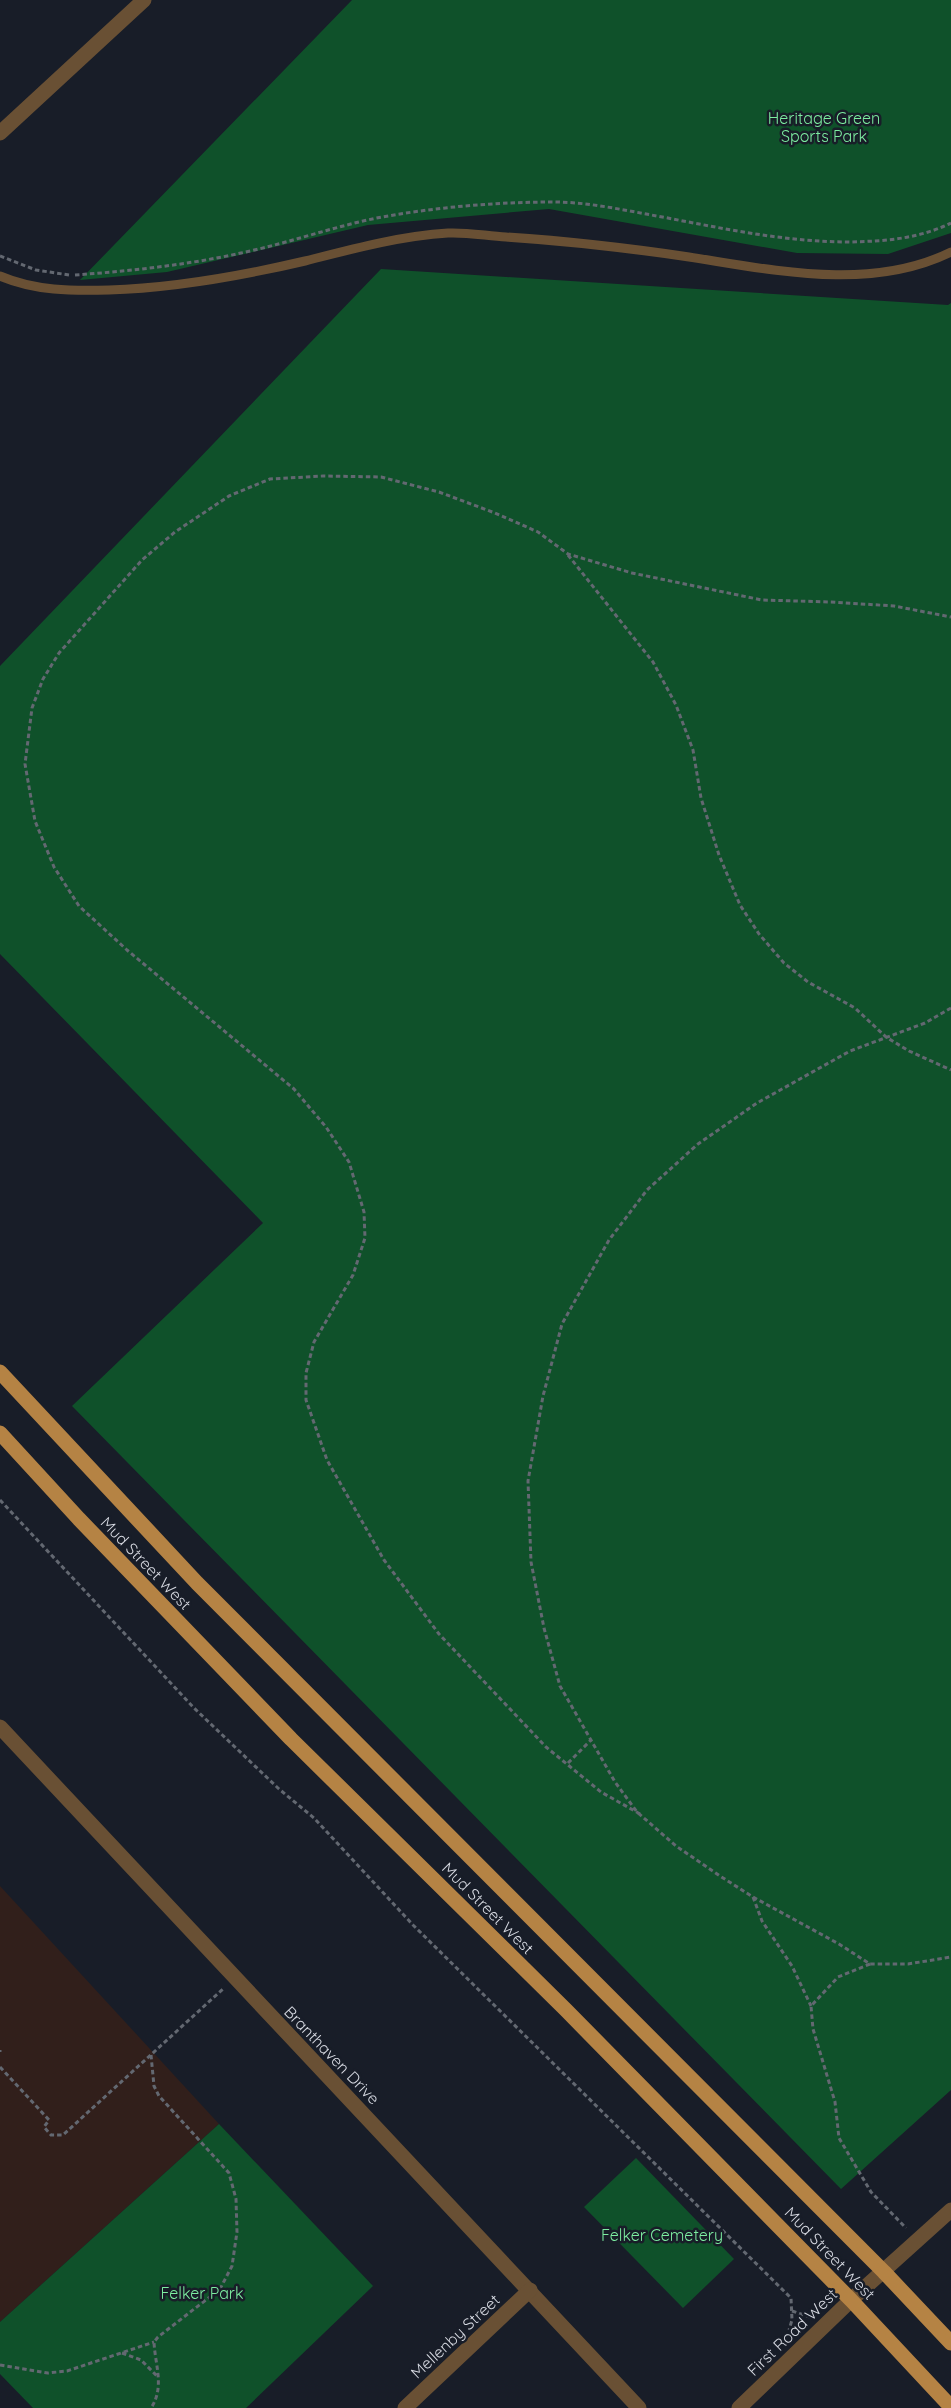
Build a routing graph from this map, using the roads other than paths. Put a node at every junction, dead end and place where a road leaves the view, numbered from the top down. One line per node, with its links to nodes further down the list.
1 (144, 0): 2 (street)
2 (0, 133)
3 (951, 252): 4 (lane)
4 (0, 276)
5 (0, 1372): 9 (main road, Mud Street West)
6 (0, 1433): 11 (main road, Mud Street West)
7 (0, 1727): 10 (street, Branthaven Drive)
8 (951, 2210): 9 (street, First Road West)
9 (884, 2272): 11 (street, First Road West); 12 (main road, Mud Street West)
10 (530, 2290): 14 (street, Mellenby Street); 15 (street, Branthaven Drive)
11 (850, 2300): 13 (main road, Mud Street West); 16 (street, First Road West)
12 (951, 2343)
13 (951, 2407)
14 (405, 2408)
15 (639, 2408)
16 (739, 2408)

